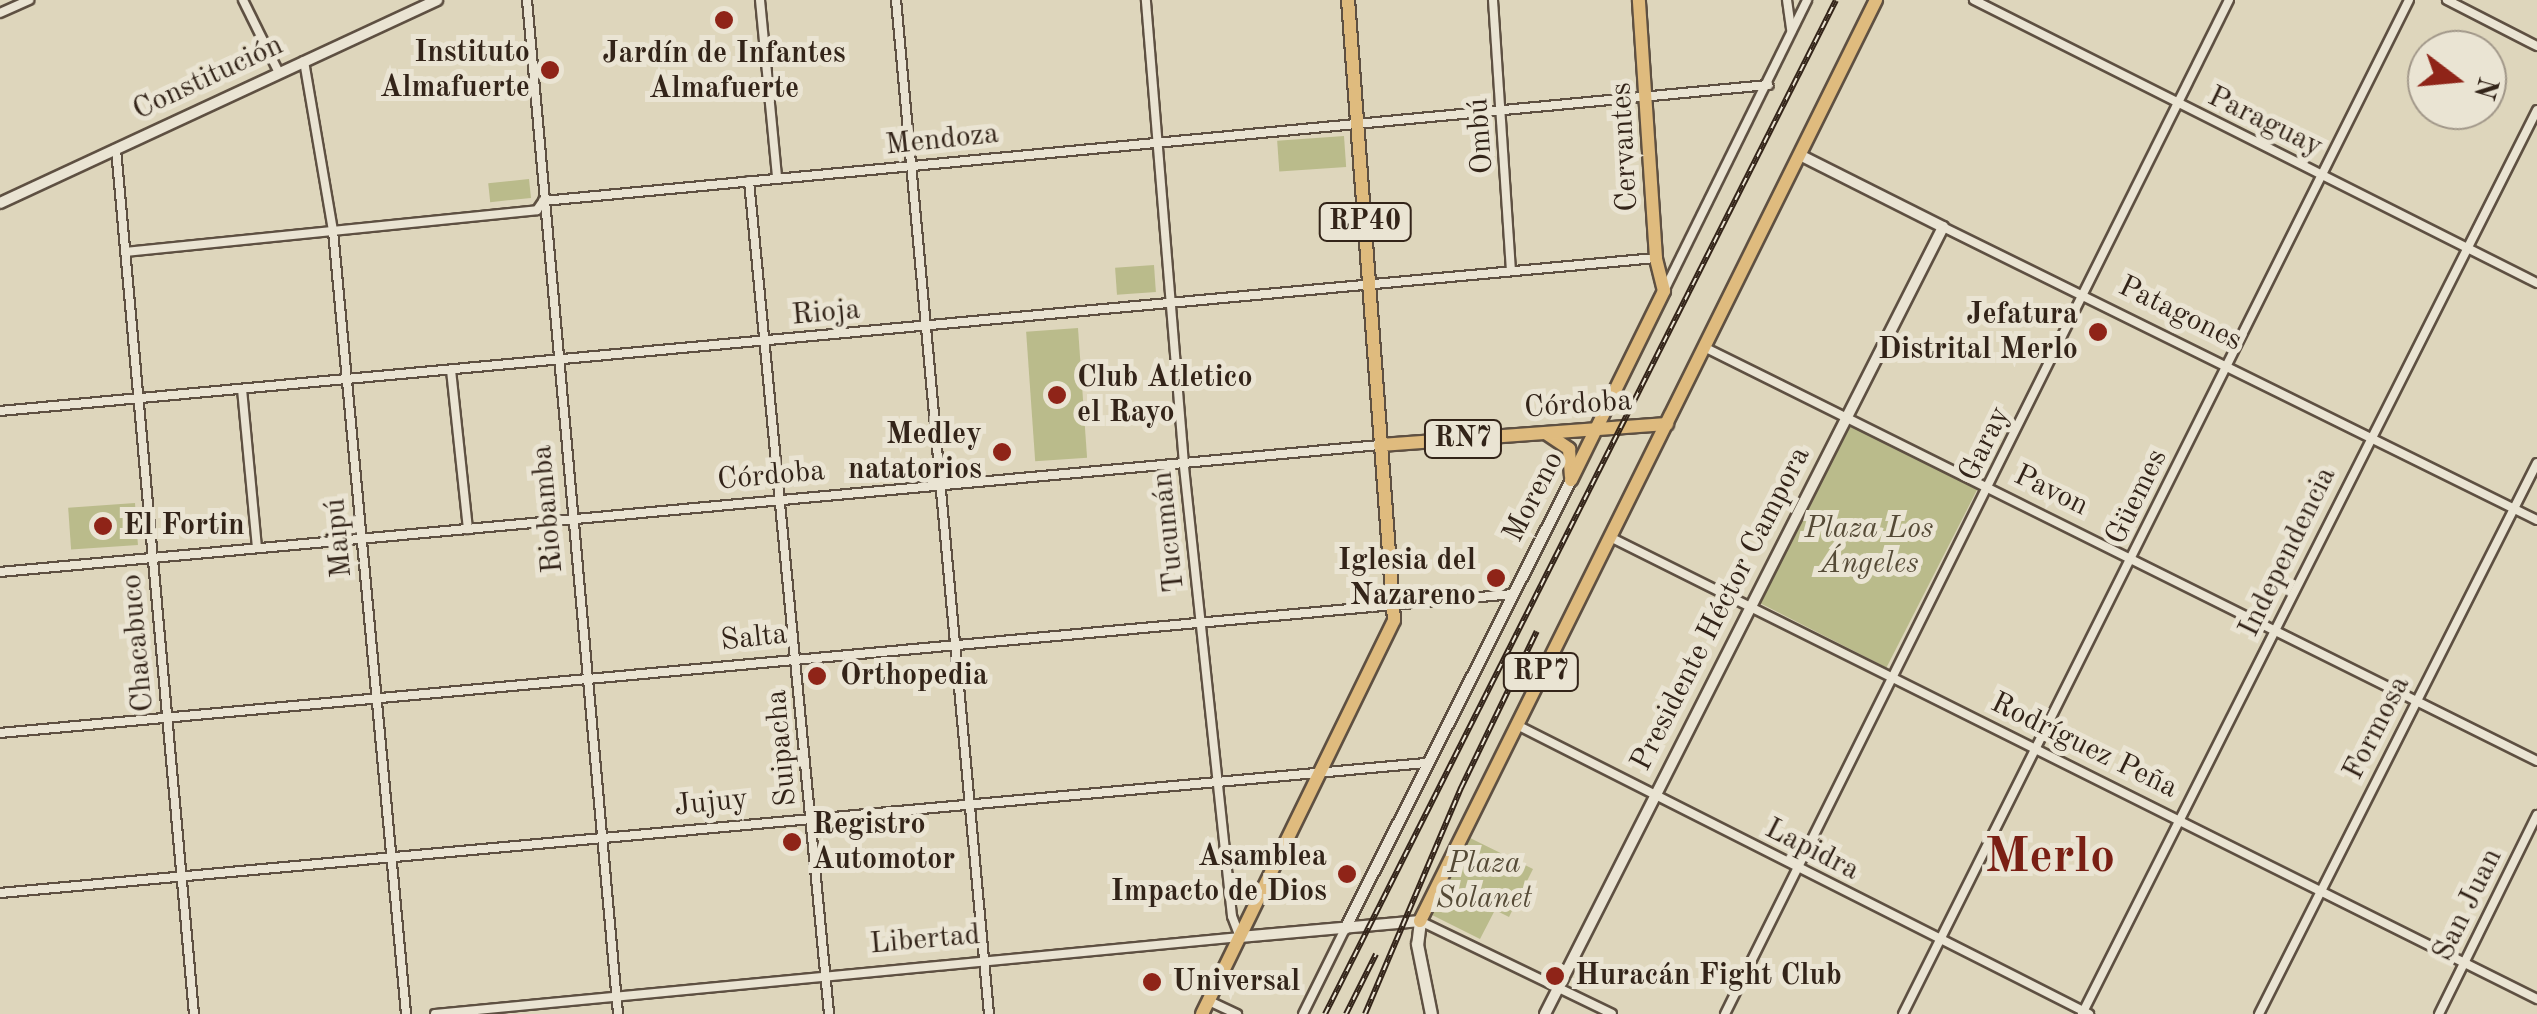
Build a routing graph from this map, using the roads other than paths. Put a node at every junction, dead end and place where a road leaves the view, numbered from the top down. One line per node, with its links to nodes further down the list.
1 (30, 0): 18 (street)
2 (243, 0): 22 (street)
3 (436, 0): 21 (street, Constitución)
4 (527, 0): 36 (street, Riobamba)
5 (760, 0): 34 (street)
6 (896, 0): 32 (street)
7 (1146, 0): 29 (street, Tucumán)
8 (1348, 0): 28 (main road, RP40)
9 (1493, 0): 27 (street, Ombú)
10 (1639, 0): 24 (main road, Cervantes)
11 (1787, 0): 19 (street)
12 (1807, 0): 19 (street, Moreno)
13 (1876, 0): 31 (main road, RP7)
14 (1974, 0): 25 (street, Paraguay)
15 (2230, 0): 25 (street, Garay)
16 (2409, 0): 33 (street, Güemes)
17 (2446, 0): 20 (street)
18 (0, 14)
19 (1792, 32): 23 (street, Moreno)
20 (2537, 46)
21 (304, 61): 22 (street, Constitución); 39 (street, Maipú)
22 (280, 74): 30 (street, Constitución)
23 (1769, 85): 24 (street, Mendoza); 46 (street, Moreno)
24 (1648, 98): 27 (street, Mendoza); 42 (main road, Cervantes)
25 (2177, 104): 33 (street, Paraguay); 47 (street, Garay)
26 (2537, 110): 40 (street, Independencia)
27 (1502, 112): 28 (street, Mendoza); 43 (street, Ombú)
28 (1359, 126): 29 (street, Mendoza); 44 (main road, RP40)
29 (1158, 141): 32 (street, Mendoza); 48 (street, Tucumán)
30 (116, 149): 37 (street, Constitución); 41 (street, Chacabuco)
31 (1800, 155): 38 (street, Patagones); 51 (main road, RP7)
32 (908, 166): 34 (street, Mendoza); 49 (street)
33 (2322, 174): 40 (street, Paraguay); 53 (street, Güemes)
34 (776, 178): 35 (street, Mendoza)
35 (750, 181): 36 (street, Mendoza); 50 (street, Suipacha)
36 (543, 201): 39 (street, Mendoza); 52 (street, Riobamba)
37 (0, 202)
38 (1943, 227): 47 (street, Patagones); 59 (street, Presidente Héctor Campora)
39 (333, 231): 41 (street, Mendoza); 55 (street, Maipú)
40 (2468, 248): 45 (street, Paraguay); 63 (street, Independencia)
41 (125, 252): 57 (street, Chacabuco)
42 (1656, 258): 43 (street, Rioja); 46 (main road, Cervantes)
43 (1511, 269): 44 (street, Rioja)
44 (1368, 280): 48 (street, Rioja); 64 (main road, RP40)
45 (2537, 283)
46 (1664, 291): 61 (main road, Moreno)
47 (2084, 295): 53 (street, Patagones); 69 (street, Garay)
48 (1170, 302): 49 (street, Rioja); 65 (street, Tucumán)
49 (925, 327): 50 (street, Rioja); 68 (street)
50 (765, 341): 52 (street, Rioja); 70 (street, Suipacha)
51 (1703, 346): 59 (street, Pavon); 60 (main road, RP7)
52 (556, 360): 54 (street, Rioja); 72 (street, Riobamba)
53 (2227, 364): 63 (street, Patagones); 78 (street, Güemes)
54 (451, 370): 55 (street, Rioja); 74 (street)
55 (348, 379): 56 (street, Rioja); 76 (street, Maipú)
56 (242, 389): 57 (street, Rioja); 77 (street)
57 (139, 398): 58 (street, Rioja); 79 (street, Chacabuco)
58 (0, 410)
59 (1846, 417): 69 (street, Pavon); 83 (street, Presidente Héctor Campora)
60 (1666, 424): 61 (main road, Córdoba / RN7); 75 (main road, RP7)
61 (1596, 429): 62 (main road, Córdoba / RN7); 67 (main road, Moreno)
62 (1545, 433): 64 (main road, Córdoba / RN7); 67 (main road)
63 (2370, 436): 71 (street, Patagones); 85 (street, Independencia)
64 (1380, 445): 65 (street, Córdoba); 82 (main road)
65 (1184, 464): 68 (street, Córdoba); 84 (street, Tucumán)
66 (2537, 464): 71 (street, Formosa)
67 (1571, 480): 81 (street, Moreno)
68 (945, 484): 70 (street, Córdoba); 86 (street)
69 (1990, 486): 78 (street, Pavon); 89 (street, Garay)
70 (780, 500): 72 (street, Córdoba); 87 (street, Suipacha)
71 (2514, 508): 73 (street, Patagones); 91 (street, Formosa)
72 (571, 519): 74 (street, Córdoba); 88 (street, Riobamba)
73 (2537, 520)
74 (468, 530): 76 (street, Córdoba)
75 (1609, 537): 83 (street, Rodríguez Peña); 93 (main road, RP7)
76 (362, 538): 77 (street, Córdoba); 90 (street, Maipú)
77 (257, 548): 79 (street, Córdoba)
78 (2133, 556): 85 (street, Pavon); 95 (street, Güemes)
79 (152, 558): 80 (street, Córdoba); 92 (street, Chacabuco)
80 (0, 572)
81 (1513, 594): 82 (street, Salta); 97 (street, Moreno)
82 (1396, 604): 84 (street, Salta); 98 (main road)
83 (1750, 607): 89 (street, Rodríguez Peña); 100 (street, Presidente Héctor Campora)
84 (1202, 621): 86 (street, Salta); 99 (street, Tucumán)
85 (2276, 630): 91 (street, Pavon); 104 (street, Independencia)
86 (959, 641): 87 (street, Salta); 101 (street)
87 (798, 656): 88 (street, Salta); 103 (street, Suipacha)
88 (585, 678): 90 (street, Salta); 105 (street, Riobamba)
89 (1895, 678): 95 (street, Rodríguez Peña); 107 (street, Garay)
90 (376, 699): 92 (street, Salta); 106 (street, Maipú)
91 (2416, 700): 96 (street, Pavon); 109 (street, Formosa)
92 (168, 718): 94 (street, Salta); 108 (street, Chacabuco)
93 (1515, 724): 100 (street, Lapidra); 111 (main road, RP7)
94 (0, 733)
95 (2037, 747): 104 (street, Rodríguez Peña); 114 (street, Güemes)
96 (2537, 761)
97 (1427, 763): 98 (street, Jujuy); 112 (street, Moreno)
98 (1323, 769): 99 (street, Jujuy); 113 (main road)
99 (1216, 779): 101 (street, Jujuy); 113 (street, Tucumán)
100 (1654, 796): 107 (street, Lapidra); 118 (street, Presidente Héctor Campora)
101 (970, 801): 103 (street, Jujuy); 115 (street)
102 (2537, 815): 116 (street, San Juan)
103 (810, 816): 105 (street, Jujuy); 117 (street, Suipacha)
104 (2178, 819): 109 (street, Rodríguez Peña); 122 (street, Independencia)
105 (601, 838): 106 (street, Jujuy); 119 (street, Riobamba)
106 (391, 858): 108 (street, Jujuy); 124 (street, Maipú)
107 (1799, 868): 114 (street, Lapidra); 134 (street, Garay)
108 (181, 878): 110 (street, Jujuy); 123 (street, Chacabuco)
109 (2320, 890): 116 (street, Rodríguez Peña); 136 (street, Formosa)
110 (0, 892)
111 (1420, 921): 112 (street, Libertad); 118 (street); 131 (main road)
112 (1345, 930): 113 (street, Libertad); 130 (street, Moreno)
113 (1240, 937): 115 (street, Libertad); 121 (main road)
114 (1941, 940): 122 (street, Lapidra); 135 (street, Güemes)
115 (985, 959): 117 (street, Libertad); 128 (street)
116 (2464, 962): 120 (street, Rodríguez Peña); 137 (street, San Juan)
117 (826, 974): 119 (street, Libertad); 127 (street, Suipacha)
118 (1558, 987): 132 (street, Presidente Héctor Campora); 133 (street)
119 (616, 998): 125 (street, Libertad); 126 (street, Riobamba)
120 (2537, 999)
121 (1206, 1008): 129 (street)
122 (2084, 1013)
123 (194, 1014)
124 (406, 1014)
125 (435, 1014)
126 (618, 1014)
127 (829, 1014)
128 (989, 1014)
129 (1237, 1014)
130 (1303, 1014)
131 (1431, 1014)
132 (1544, 1014)
133 (1612, 1014)
134 (1725, 1014)
135 (1904, 1014)
136 (2259, 1014)
137 (2439, 1014)

